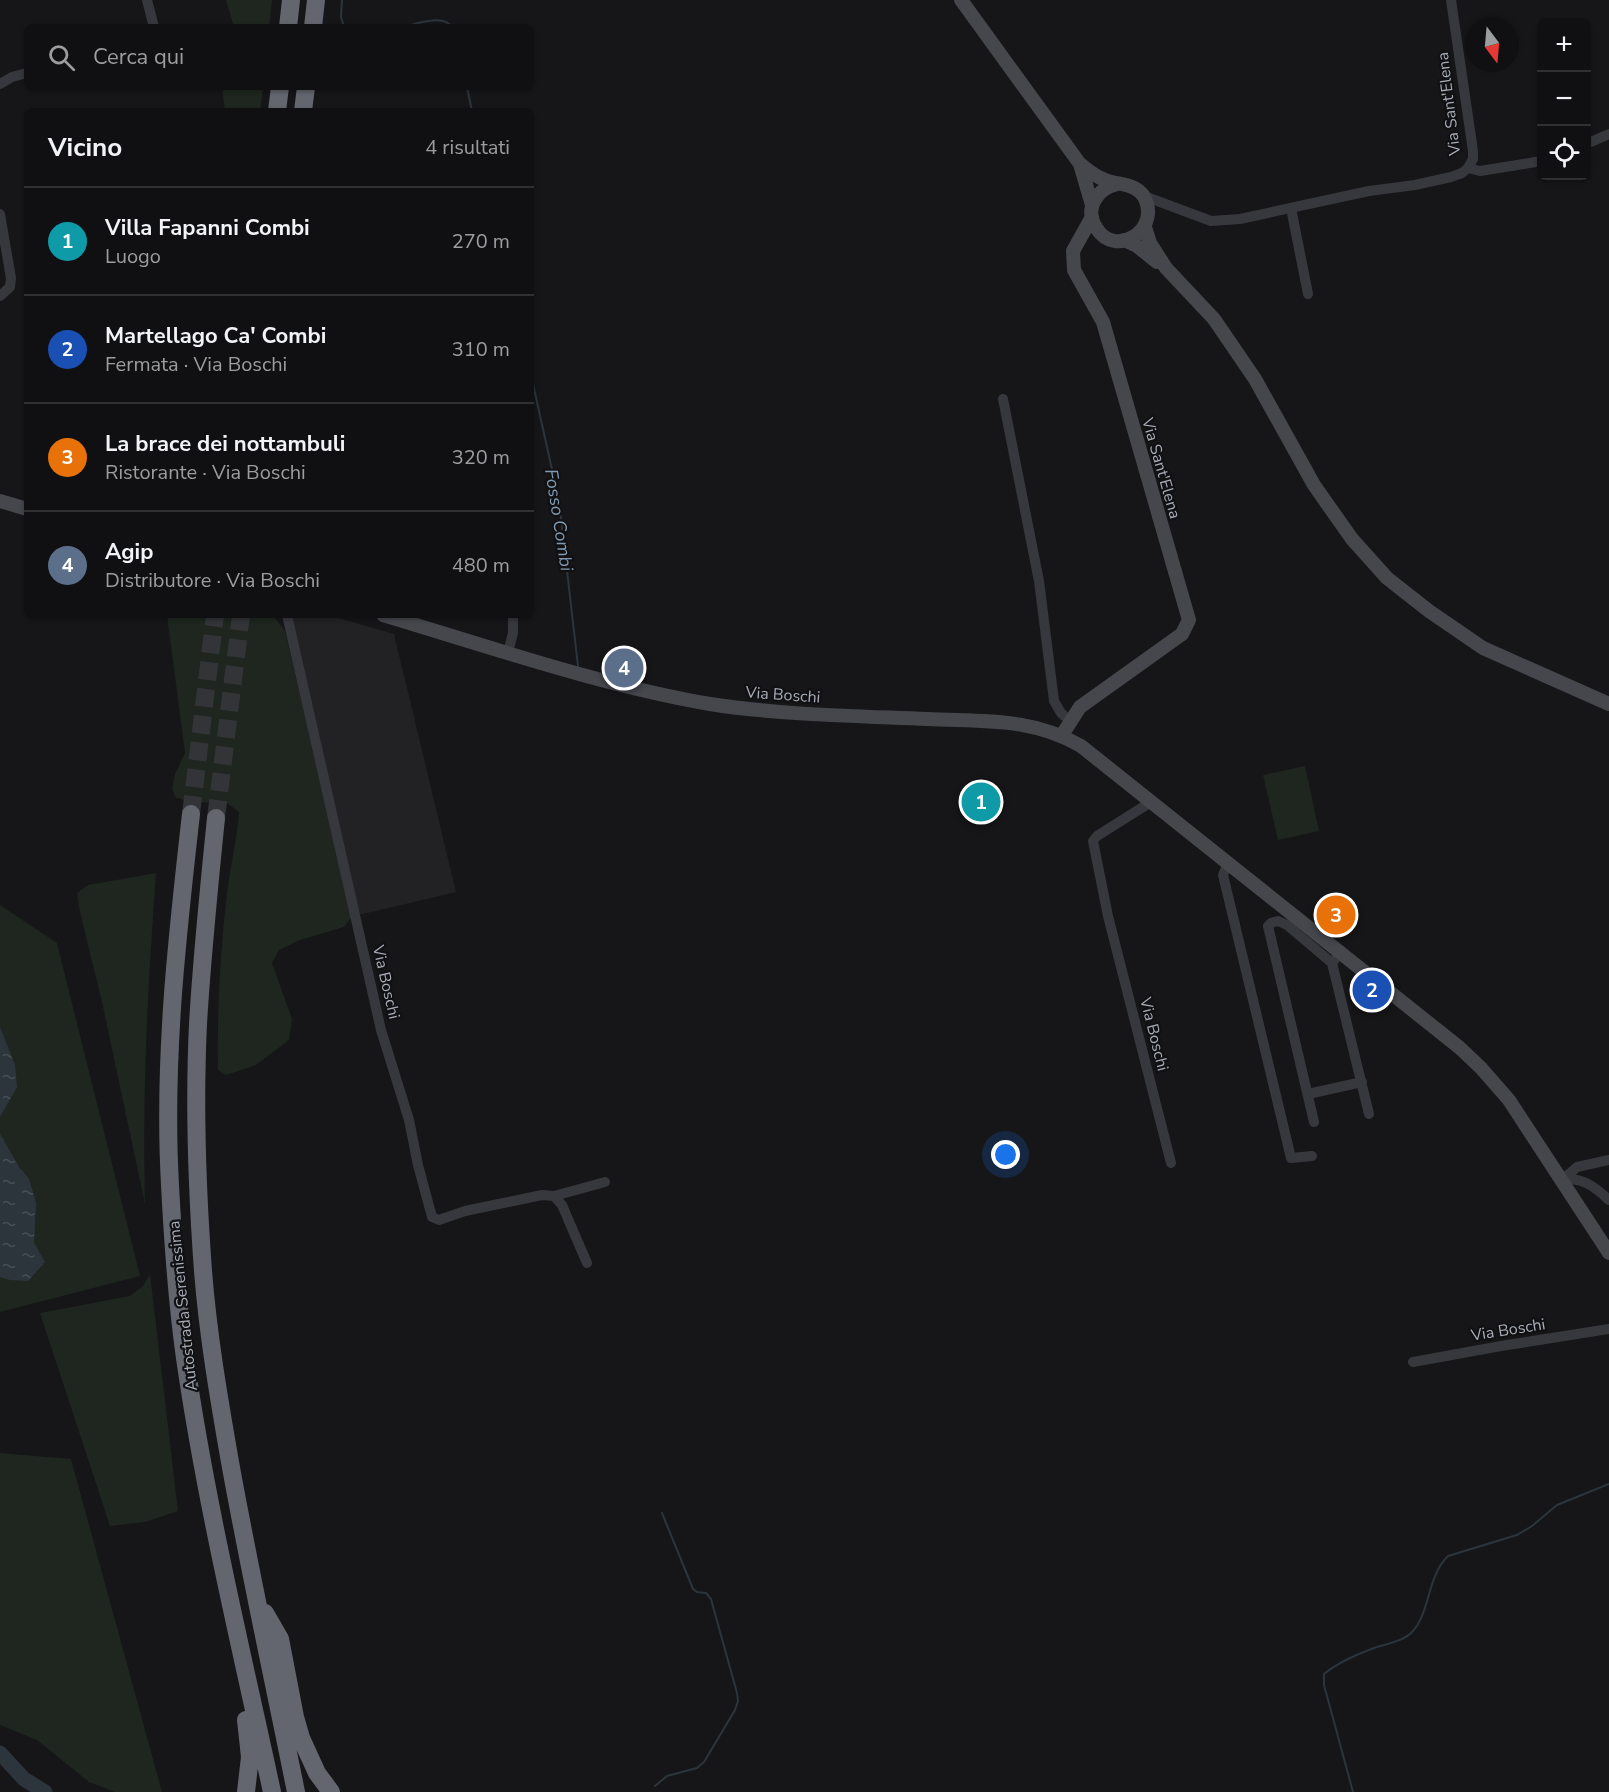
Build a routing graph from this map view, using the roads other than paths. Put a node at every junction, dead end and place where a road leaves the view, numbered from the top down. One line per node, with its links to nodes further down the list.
1 (147, 0): 6 (street)
2 (291, 0): 7 (highway)
3 (316, 0): 8 (highway)
4 (961, 0): 18 (main road)
5 (1451, 0): 19 (street, Via Sant'Elena)
6 (153, 24)
7 (288, 24)
8 (313, 24)
9 (24, 74): 10 (street)
10 (0, 84)
11 (280, 90): 13 (highway)
12 (306, 90): 14 (highway)
13 (278, 108)
14 (303, 108)
15 (1609, 134): 16 (street)
16 (1591, 142)
17 (1537, 162): 19 (street)
18 (1080, 164): 20 (main road); 24 (main road)
19 (1468, 168): 23 (street)
20 (1118, 184): 21 (main road); 24 (main road)
21 (1144, 196): 22 (street); 26 (main road)
22 (1175, 208): 23 (street); 26 (street)
23 (1291, 208): 31 (street)
24 (1092, 211): 27 (main road); 29 (main road)
25 (0, 214): 32 (street)
26 (1146, 223): 28 (main road); 30 (main road)
27 (1102, 236): 28 (main road); 29 (main road)
28 (1124, 240): 30 (main road)
29 (1077, 243): 43 (main road, Via Sant'Elena)
30 (1166, 268): 42 (main road)
31 (1308, 294)
32 (0, 296)
33 (1004, 399): 43 (street)
34 (0, 501): 35 (main road)
35 (24, 508)
36 (282, 618): 40 (street)
37 (287, 618): 40 (street)
38 (392, 618): 41 (main road, Via Boschi)
39 (513, 619): 41 (street)
40 (289, 628): 59 (street, Via Boschi)
41 (508, 652): 44 (main road, Via Boschi)
42 (1609, 704)
43 (1070, 721): 44 (main road)
44 (1062, 735): 45 (main road, Via Boschi)
45 (1151, 802): 48 (main road, Via Boschi); 56 (street, Via Boschi)
46 (191, 814): 66 (highway, Autostrada Serenissima)
47 (216, 818): 65 (highway, Autostrada Serenissima)
48 (1228, 863): 49 (main road, Via Boschi); 54 (street)
49 (1336, 958): 50 (street); 51 (street, Via Boschi); 57 (main road, Via Boschi)
50 (1362, 1082): 51 (street); 52 (street)
51 (1308, 1094): 53 (street, Via Boschi)
52 (1369, 1114)
53 (1314, 1122)
54 (1312, 1156)
55 (1609, 1160): 57 (street)
56 (1171, 1163)
57 (1562, 1180): 60 (street); 61 (main road, Via Boschi)
58 (605, 1182): 59 (street, Via Boschi)
59 (554, 1196): 62 (street)
60 (1609, 1200)
61 (1609, 1253)
62 (587, 1263)
63 (1609, 1329): 64 (street, Via Boschi)
64 (1413, 1362)
65 (256, 1595): 69 (highway, Autostrada Serenissima); 70 (highway)
66 (230, 1600): 67 (highway); 68 (highway, Autostrada Serenissima)
67 (246, 1792)
68 (272, 1792)
69 (296, 1792)
70 (331, 1792)

